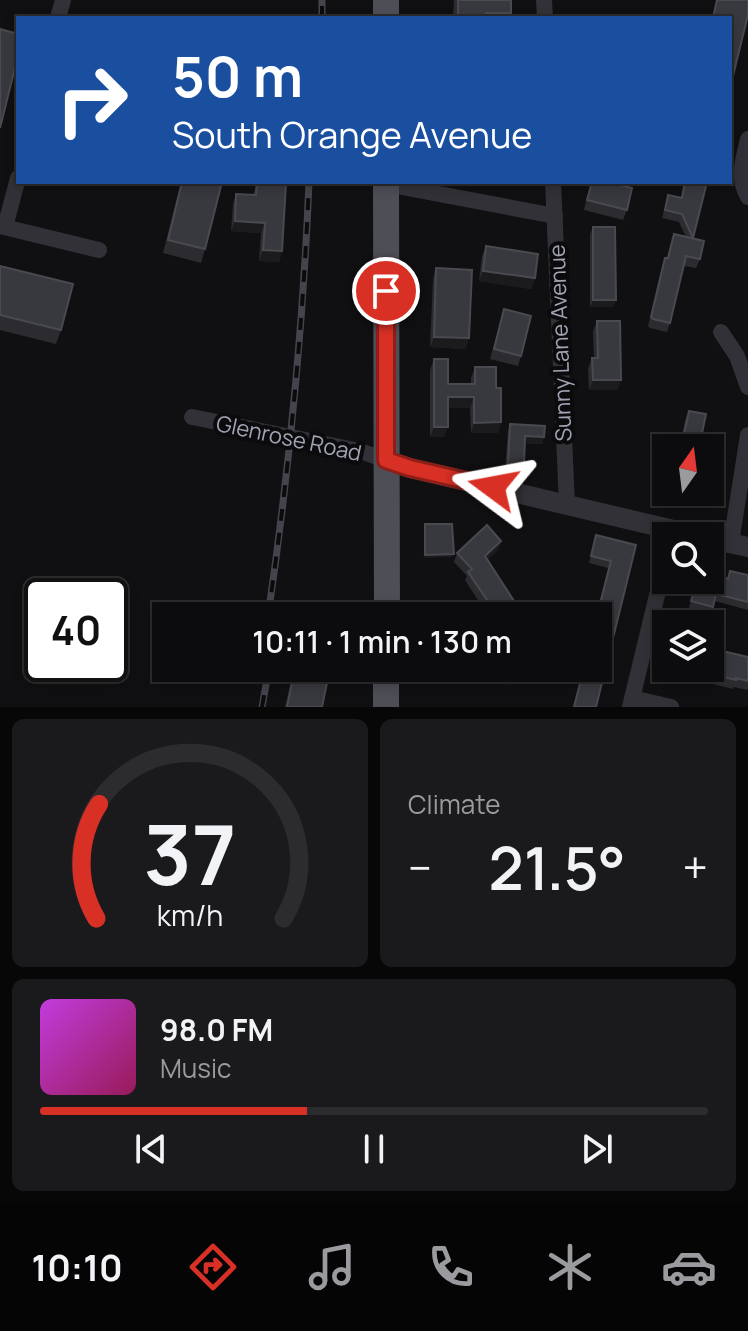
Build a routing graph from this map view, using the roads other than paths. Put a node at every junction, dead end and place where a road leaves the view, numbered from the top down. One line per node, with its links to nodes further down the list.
1 (748, 139): 6 (street)
2 (16, 184): 8 (street)
3 (386, 184): 14 (main road)
4 (391, 184): 7 (street)
5 (553, 184): 7 (street, Sunny Lane Avenue)
6 (748, 197)
7 (555, 216): 15 (street, Sunny Lane Avenue)
8 (3, 227): 9 (street)
9 (99, 250)
10 (721, 332): 11 (street)
11 (748, 387)
12 (192, 417): 14 (street, Glenrose Road)
13 (748, 435): 17 (street)
14 (386, 460): 15 (street); 19 (main road)
15 (567, 505): 16 (street)
16 (652, 528)
17 (740, 545)
18 (657, 594): 21 (street)
19 (387, 602)
20 (386, 682): 22 (main road)
21 (631, 702): 23 (street)
22 (386, 707)
23 (671, 707)

